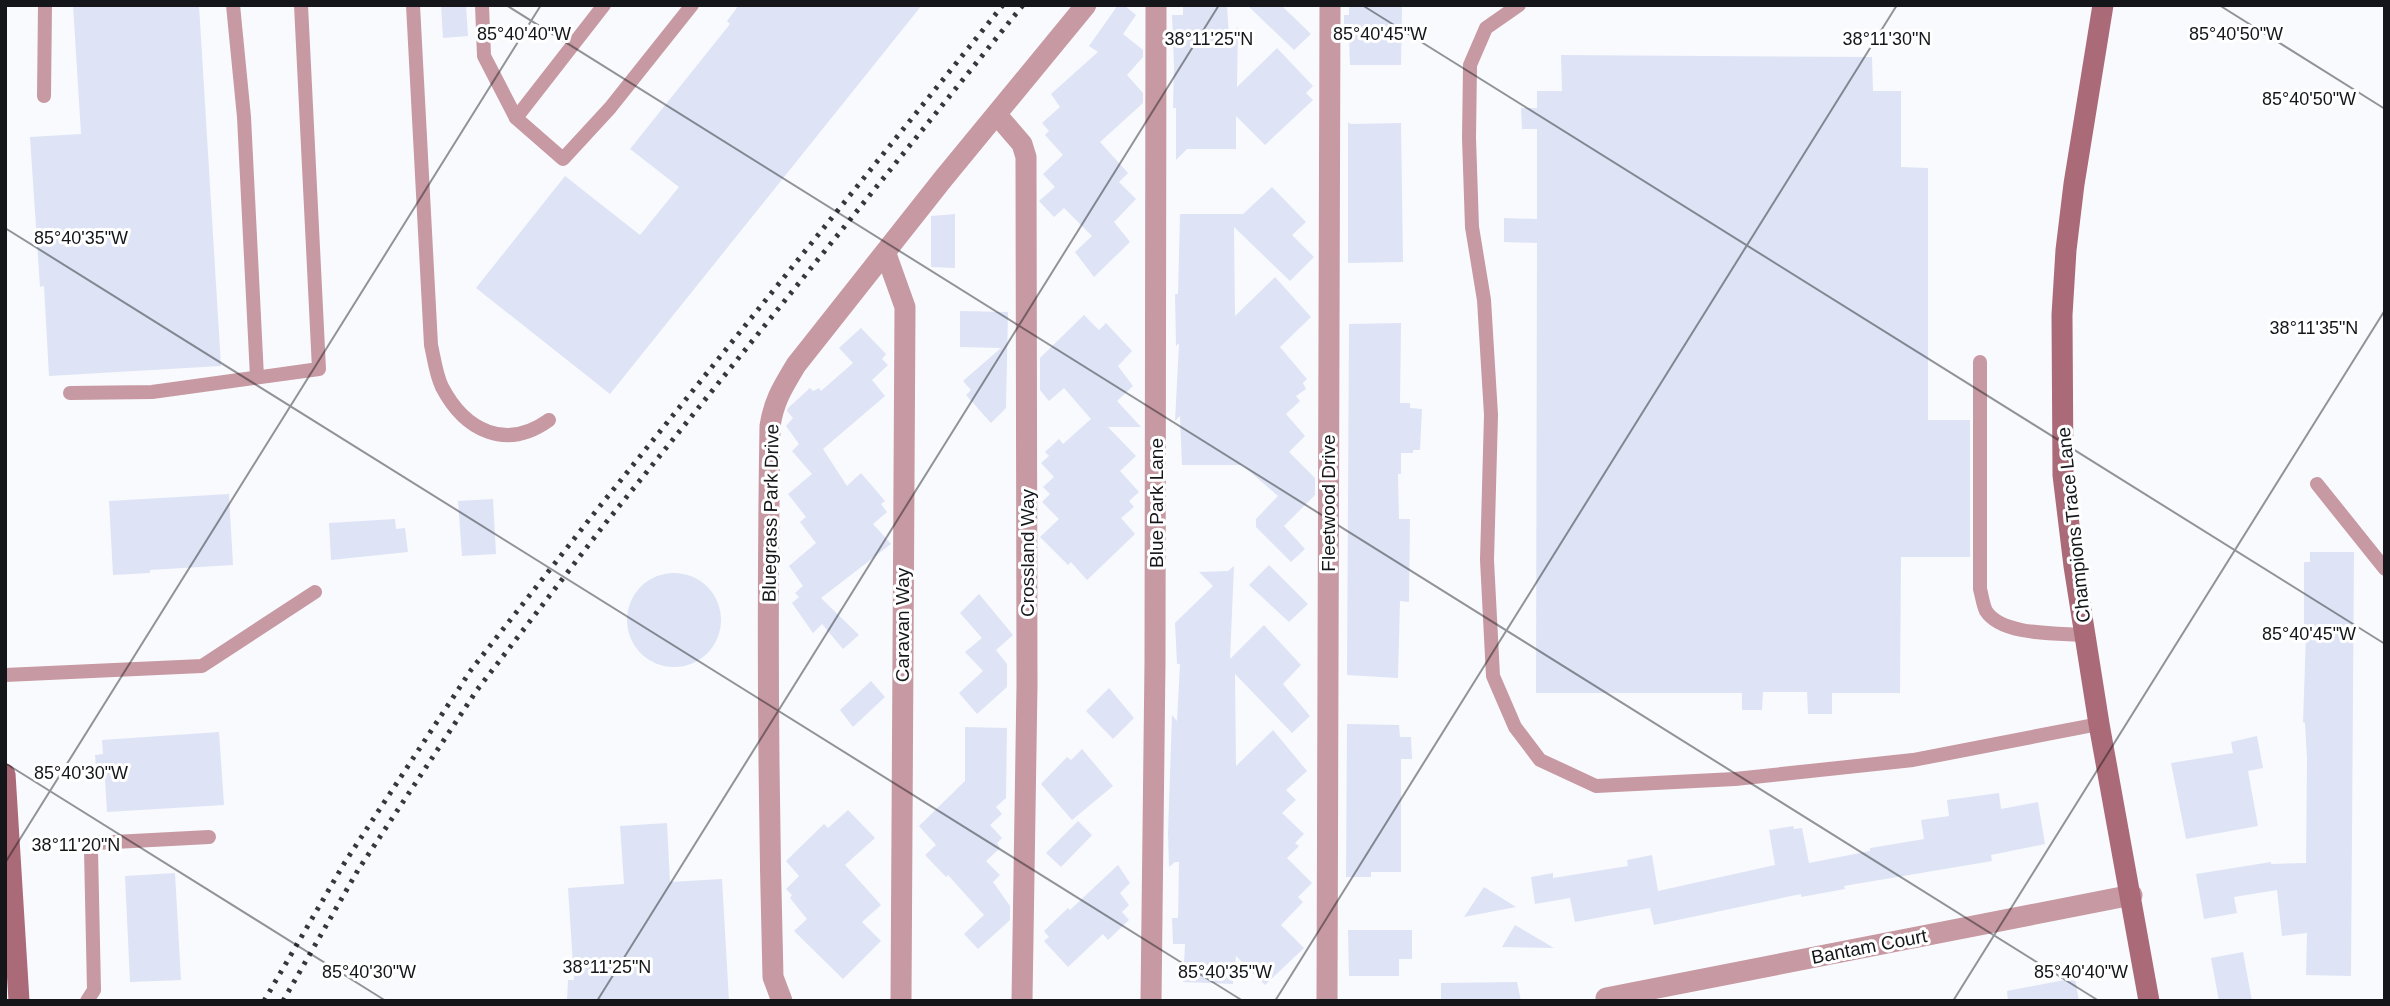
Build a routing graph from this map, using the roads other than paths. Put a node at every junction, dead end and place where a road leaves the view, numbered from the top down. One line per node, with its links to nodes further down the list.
1 (45, 5): 13 (lane)
2 (233, 5): 18 (lane)
3 (301, 5): 18 (lane)
4 (413, 5): 20 (lane)
5 (482, 5): 15 (lane)
6 (604, 5): 15 (lane)
7 (692, 5): 15 (lane)
8 (1086, 5): 14 (street, Bluegrass Park Drive)
9 (1156, 5): 36 (street, Blue Park Lane)
10 (1330, 5): 37 (street, Fleetwood Drive)
11 (1519, 5): 26 (lane)
12 (2103, 5): 24 (street, Champions Trace Lane)
13 (44, 96)
14 (997, 115): 16 (street, Bluegrass Park Drive); 35 (street, Crossland Way)
15 (516, 118)
16 (886, 254): 33 (street, Bluegrass Park Drive); 34 (street, Caravan Way)
17 (1980, 362): 24 (lane)
18 (257, 377): 19 (lane)
19 (70, 393)
20 (549, 420)
21 (2318, 484): 22 (lane)
22 (2385, 569)
23 (315, 592): 25 (lane)
24 (2084, 635): 26 (street, Champions Trace Lane)
25 (5, 675)
26 (2099, 724): 29 (street, Champions Trace Lane)
27 (5, 774): 31 (street)
28 (209, 837): 32 (lane)
29 (2132, 895): 30 (street, Bantam Court); 38 (street, Champions Trace Lane)
30 (1606, 998)
31 (19, 1001)
32 (86, 1001)
33 (782, 1001)
34 (901, 1001)
35 (1022, 1001)
36 (1151, 1001)
37 (1327, 1001)
38 (2149, 1001)

